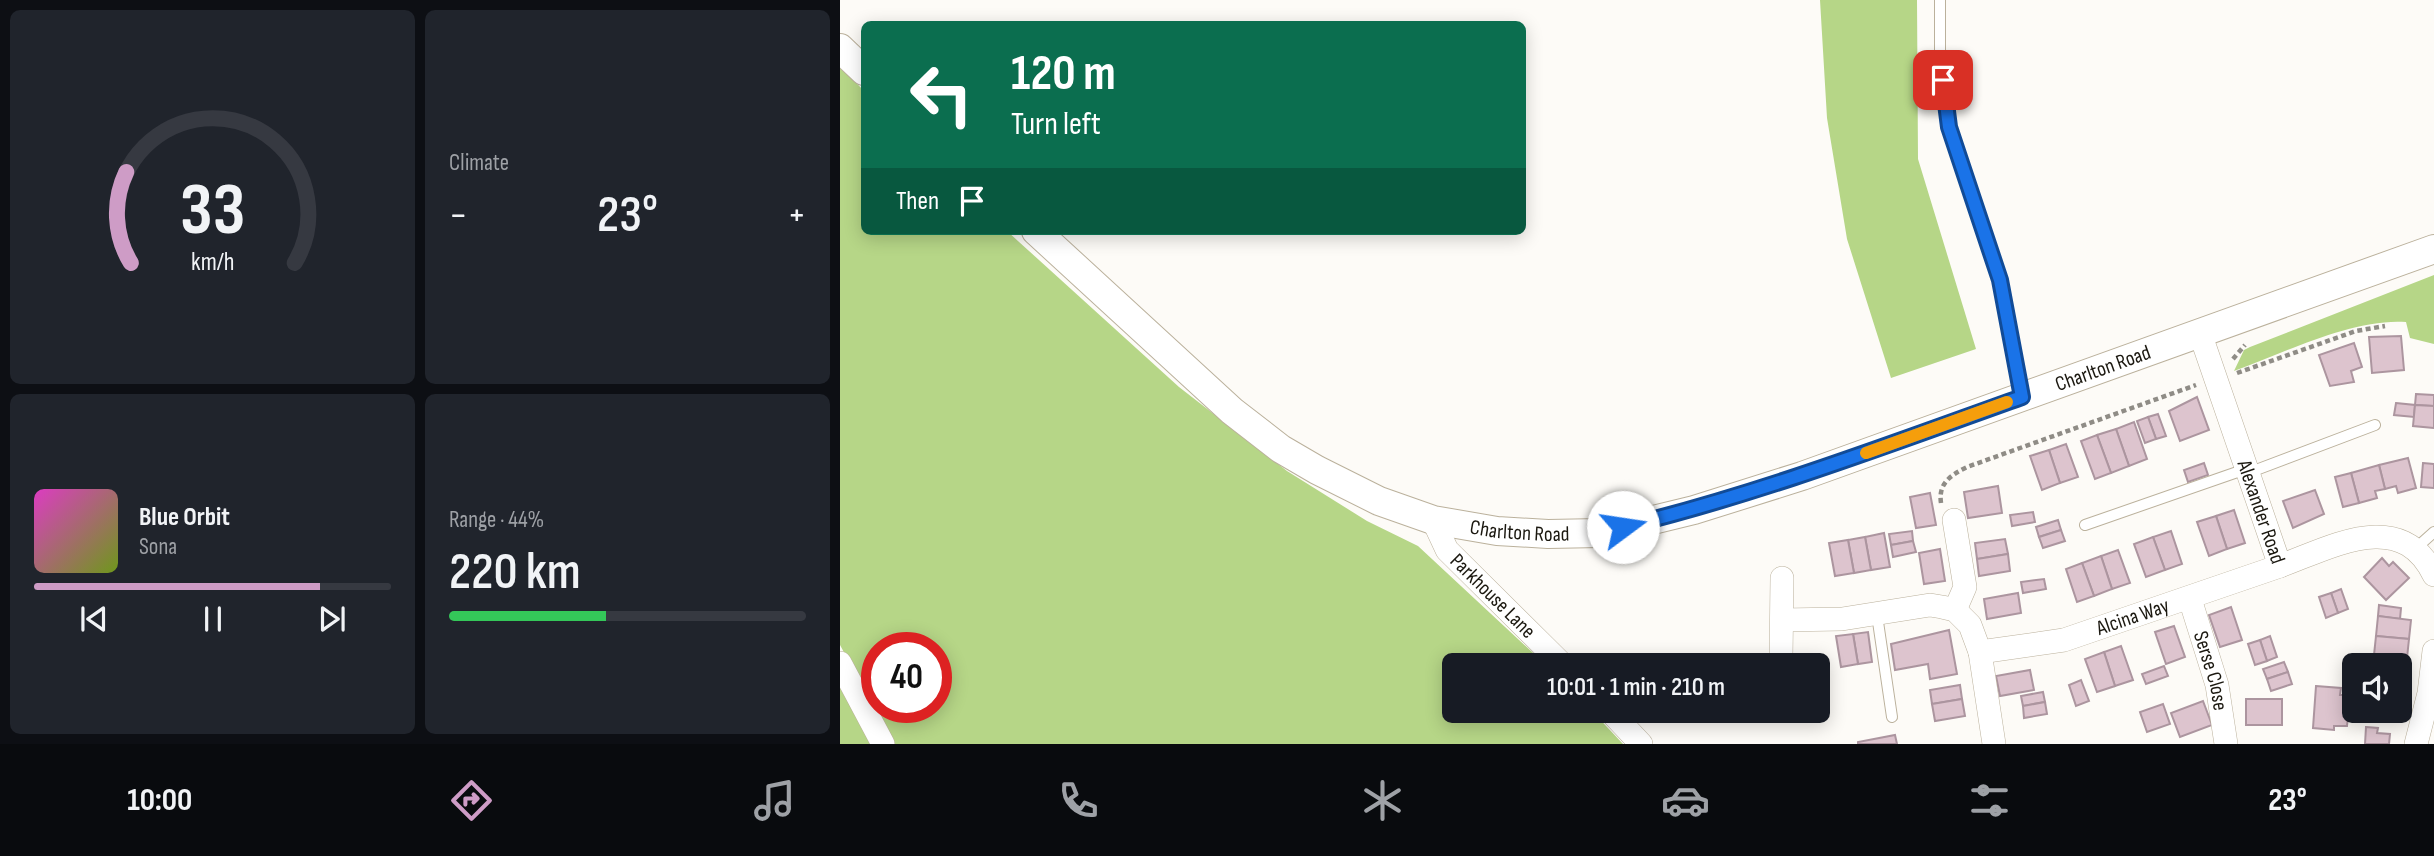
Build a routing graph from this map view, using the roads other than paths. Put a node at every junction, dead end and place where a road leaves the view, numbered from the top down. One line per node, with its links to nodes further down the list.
1 (1940, 0): 7 (lane)
2 (840, 48): 3 (street)
3 (861, 68)
4 (1039, 235): 11 (street, Charlton Road)
5 (2434, 248): 6 (street, Charlton Road)
6 (2200, 333): 7 (street, Charlton Road); 9 (street, Alexander Road)
7 (2022, 397): 11 (street, Charlton Road)
8 (2375, 425): 9 (lane)
9 (2247, 471): 12 (lane); 15 (street, Alexander Road)
10 (1948, 513): 19 (street)
11 (1433, 520): 24 (street, Parkhouse Lane)
12 (2085, 525)
13 (2434, 532): 14 (lane)
14 (2415, 549): 15 (street, Alexander Road); 16 (street)
15 (2280, 566): 18 (street, Alcina Way)
16 (2434, 575)
17 (1782, 578): 21 (street)
18 (2190, 599): 23 (street, Alcina Way); 32 (street, Serse Close)
19 (1955, 610): 20 (street); 23 (street)
20 (1877, 615): 21 (street); 27 (lane)
21 (1782, 621): 25 (street)
22 (2434, 651): 33 (street)
23 (1980, 652): 31 (street)
24 (1551, 653)
25 (1781, 653)
26 (840, 663): 29 (street)
27 (1892, 717)
28 (1622, 723): 30 (street)
29 (883, 744)
30 (1642, 744)
31 (1994, 744)
32 (2226, 744)
33 (2416, 744)

